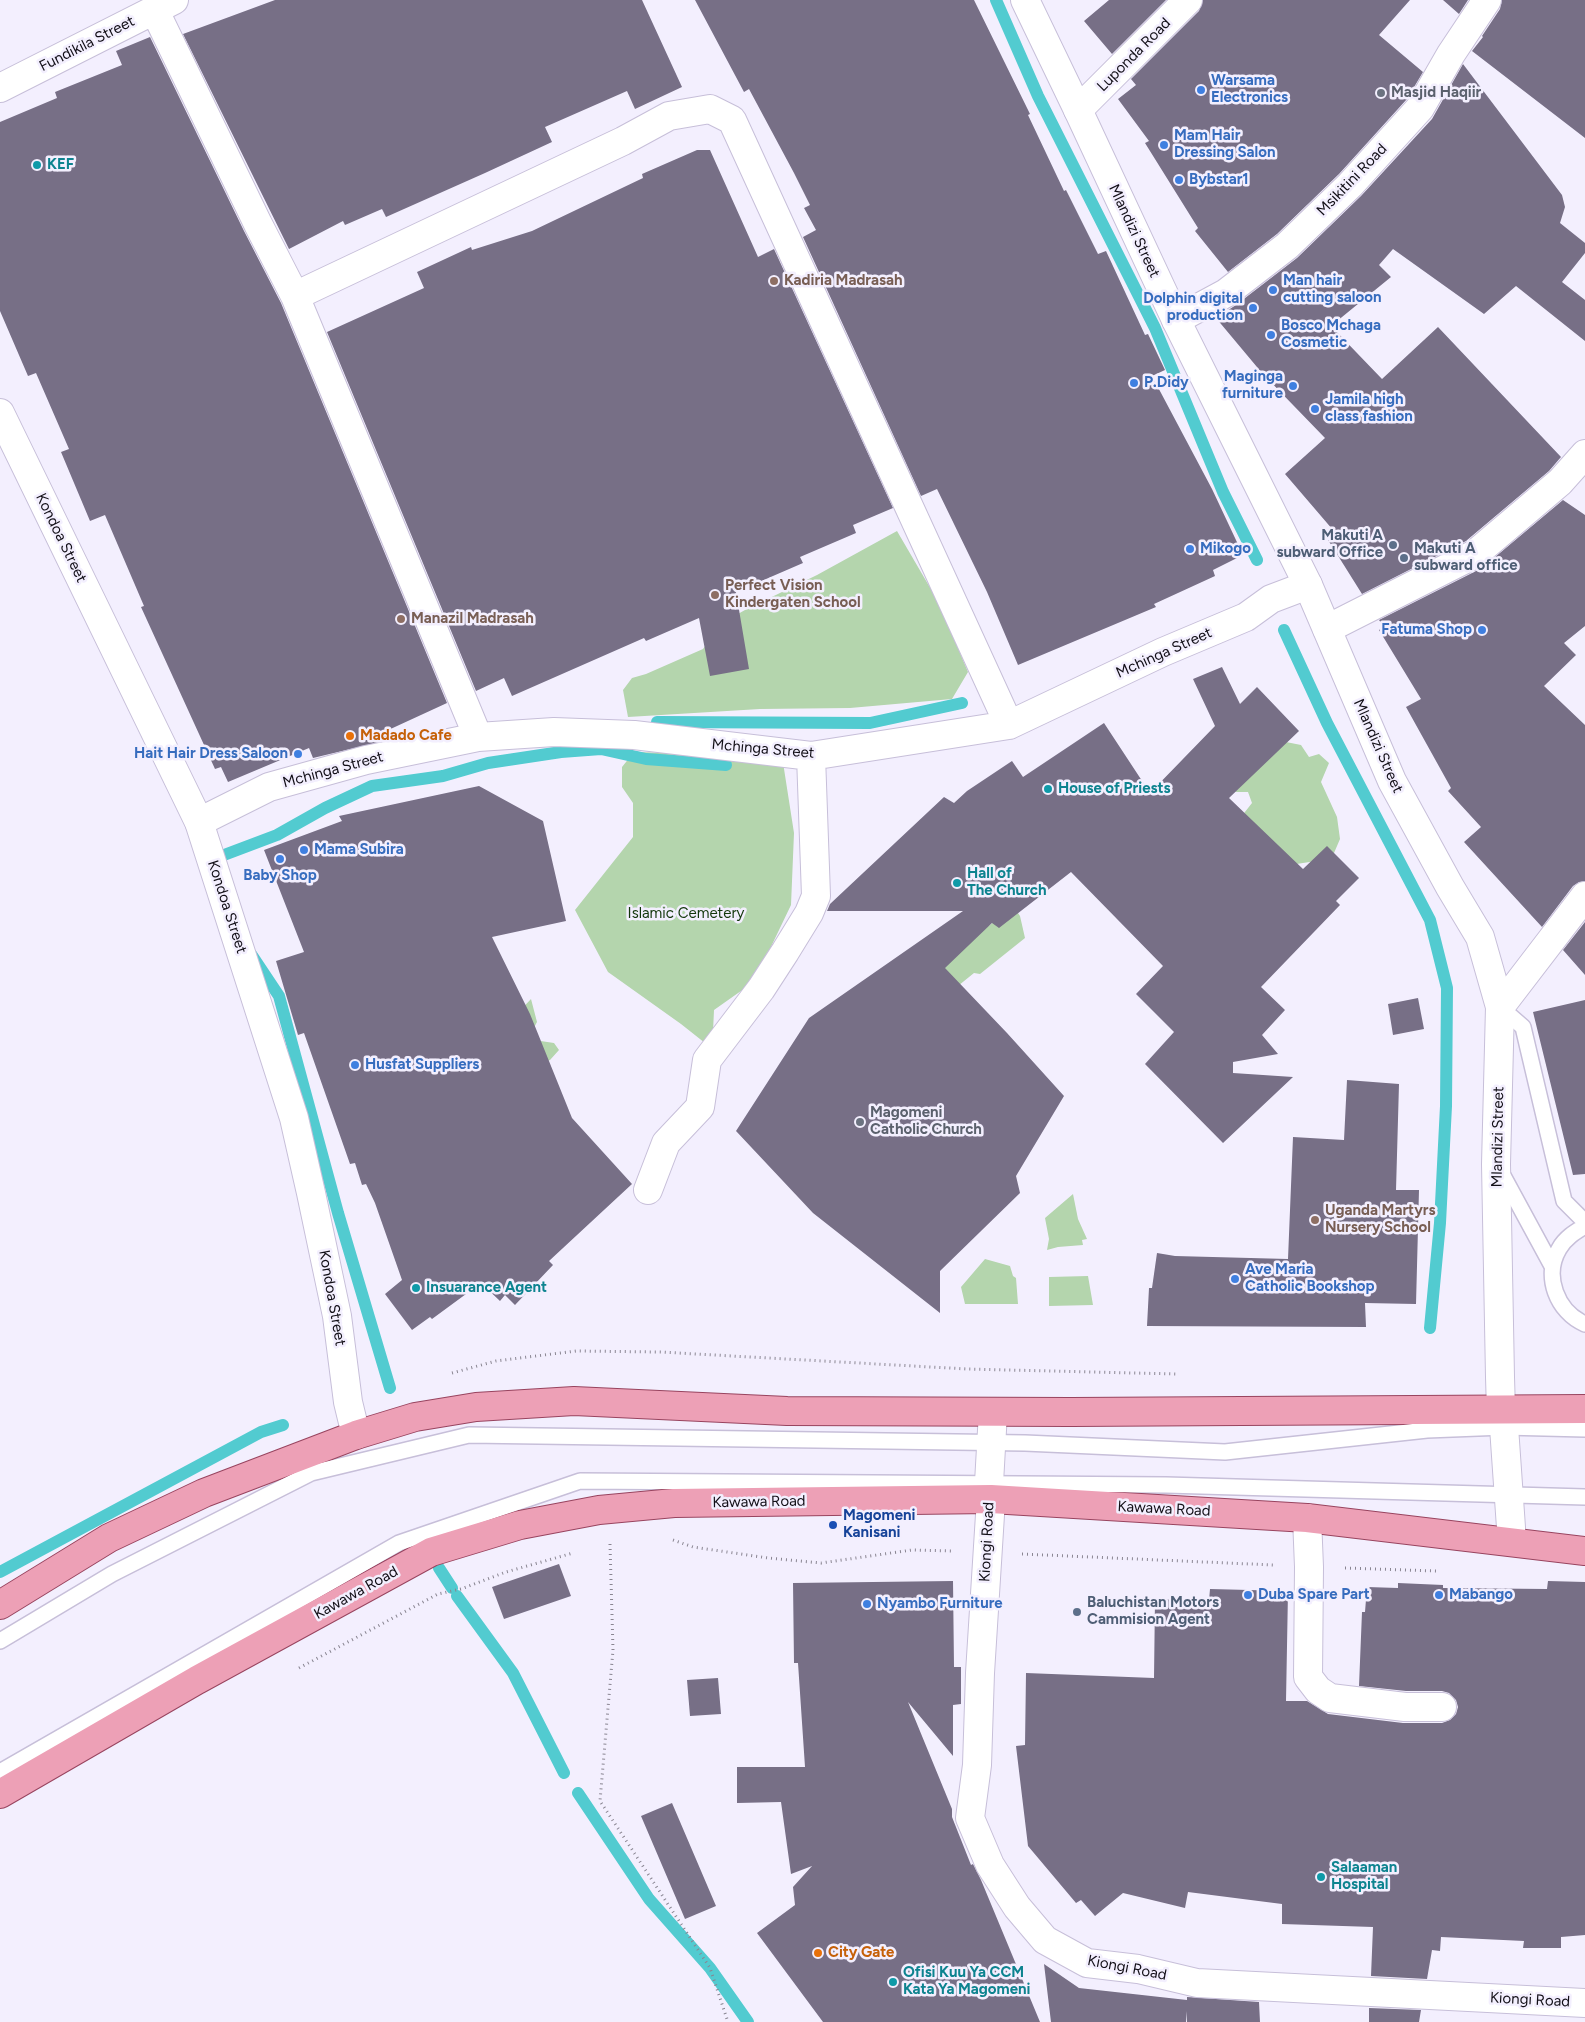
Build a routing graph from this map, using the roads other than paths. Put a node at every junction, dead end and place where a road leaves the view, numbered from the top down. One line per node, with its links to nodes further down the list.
1 (1025, 0): 6 (street, Mlandizi Street)
2 (1188, 0): 6 (street, Luponda Road)
3 (1487, 0): 8 (street, Msikitini Road)
4 (164, 5): 5 (street, Fundikila Street); 7 (street)
5 (0, 88)
6 (1078, 110): 8 (street, Mlandizi Street)
7 (295, 296): 13 (street); 14 (street)
8 (1176, 320): 11 (street, Mlandizi Street)
9 (0, 413): 16 (street, Kondoa Street)
10 (1585, 454): 12 (street)
11 (1308, 585): 12 (street, Mlandizi Street); 13 (street, Mchinga Street)
12 (1327, 629): 18 (street, Mlandizi Street)
13 (1008, 726): 15 (street, Mchinga Street)
14 (478, 737): 15 (street, Mchinga Street); 16 (street, Mchinga Street)
15 (811, 756): 20 (street)
16 (199, 822): 29 (street, Kondoa Street)
17 (1585, 896): 18 (street)
18 (1500, 1007): 19 (street, Mlandizi Street); 21 (lane)
19 (1496, 1164): 23 (lane); 27 (street, Mlandizi Street)
20 (648, 1190)
21 (1585, 1222)
22 (1585, 1226): 23 (lane)
23 (1552, 1266): 24 (lane)
24 (1585, 1324)
25 (1585, 1409): 27 (main road)
26 (993, 1412): 27 (main road); 29 (main road); 30 (street, Kiongi Road)
27 (1503, 1419): 28 (lane); 30 (lane); 32 (street, Mlandizi Street)
28 (1585, 1429)
29 (356, 1435): 37 (main road)
30 (992, 1443): 31 (street, Kiongi Road); 38 (lane)
31 (990, 1491): 32 (lane, Kawawa Road); 34 (main road, Kawawa Road); 40 (lane, Kawawa Road); 41 (main road, Kawawa Road); 42 (street, Kiongi Road)
32 (1508, 1494): 33 (lane, Kawawa Road); 35 (street, Mlandizi Street)
33 (1585, 1497)
34 (1307, 1518): 35 (main road, Kawawa Road); 39 (street)
35 (1512, 1542): 36 (main road, Kawawa Road)
36 (1585, 1551)
37 (0, 1605)
38 (0, 1641)
39 (1442, 1707)
40 (0, 1772)
41 (0, 1794)
42 (1585, 2003)

